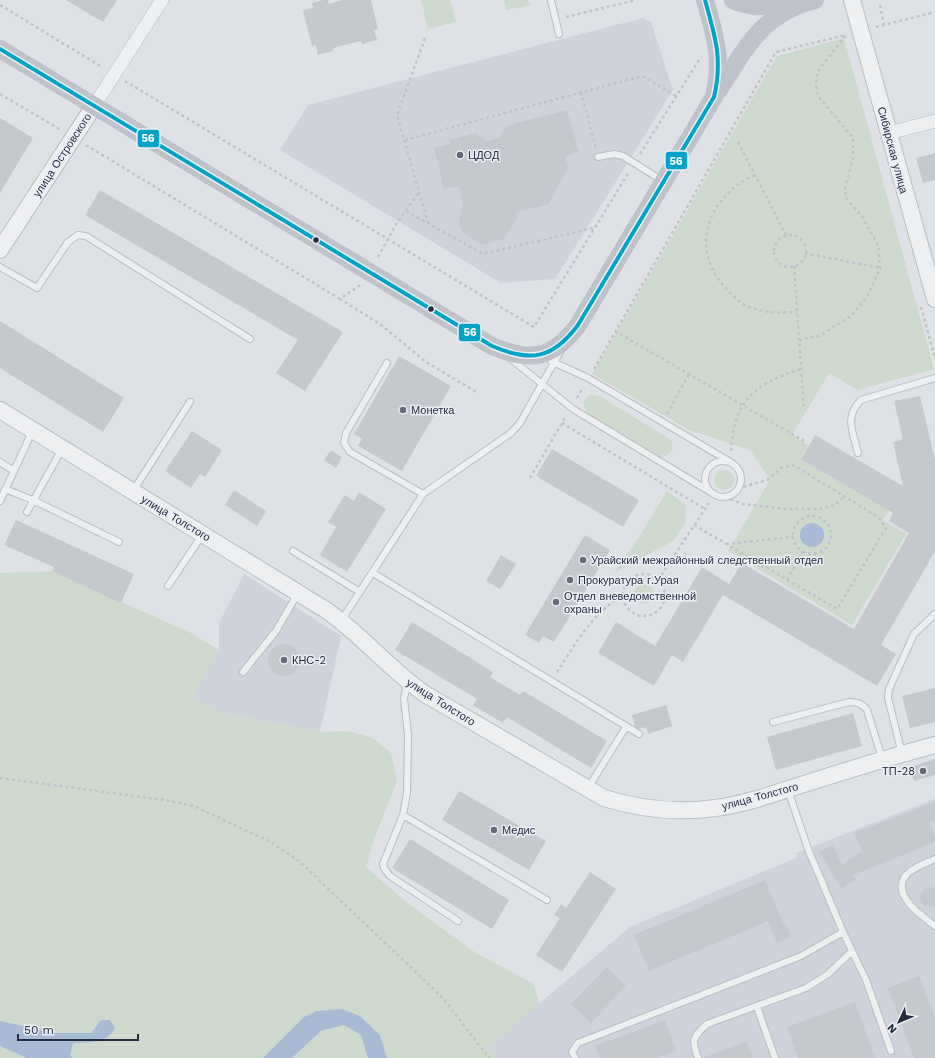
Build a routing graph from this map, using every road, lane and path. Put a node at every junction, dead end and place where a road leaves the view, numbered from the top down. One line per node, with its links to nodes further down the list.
1 (162, 0): 18 (street, улица Островского)
2 (551, 0): 11 (lane)
3 (636, 0): 11 (path)
4 (705, 0): 22 (main road)
5 (733, 0): 7 (main road)
6 (852, 0): 13 (street, Сибирская улица)
7 (811, 1): 22 (main road)
8 (0, 5): 18 (path)
9 (880, 5): 12 (path)
10 (935, 12): 12 (path)
11 (556, 20): 14 (lane)
12 (884, 25): 13 (path)
13 (854, 33): 25 (street, Сибирская улица); 44 (path); 49 (path)
14 (559, 34)
15 (425, 38): 27 (path)
16 (0, 49): 23 (main road)
17 (702, 54): 21 (path)
18 (114, 75): 23 (street, улица Островского); 38 (path)
19 (581, 92): 21 (path); 27 (path); 29 (path)
20 (0, 94): 26 (path)
21 (676, 96): 30 (path)
22 (714, 97): 32 (main road)
23 (94, 106): 26 (street, улица Островского); 52 (main road)
24 (935, 121): 25 (street)
25 (889, 133): 47 (street, Сибирская улица)
26 (74, 138): 39 (street, улица Островского); 46 (path)
27 (405, 140): 33 (path)
28 (738, 142): 31 (path)
29 (598, 157): 30 (lane)
30 (634, 163): 32 (lane); 36 (path)
31 (755, 175): 37 (path); 48 (path)
32 (664, 181): 53 (main road)
33 (419, 192): 34 (path); 35 (path)
34 (406, 211): 35 (path); 38 (path)
35 (428, 223): 36 (path)
36 (593, 228): 38 (path)
37 (786, 235): 40 (path); 42 (path)
38 (387, 240): 41 (path)
39 (0, 250)
40 (805, 252): 42 (path); 44 (path)
41 (378, 257)
42 (794, 266): 48 (path)
43 (0, 267): 50 (lane)
44 (880, 268): 51 (path)
45 (362, 284): 46 (path)
46 (340, 299): 60 (path)
47 (935, 299)
48 (797, 312): 51 (path)
49 (615, 331): 56 (path); 57 (path)
50 (250, 339)
51 (799, 340): 55 (path)
52 (492, 346): 53 (main road); 59 (lane)
53 (546, 359): 57 (lane); 59 (lane)
54 (388, 363): 79 (lane)
55 (801, 369): 62 (path); 65 (path)
56 (689, 374): 62 (path); 66 (path)
57 (588, 378): 63 (path); 66 (lane)
58 (935, 378): 71 (lane)
59 (542, 384): 63 (lane); 79 (lane)
60 (478, 394)
61 (190, 402): 78 (lane)
62 (741, 404): 69 (path); 73 (path)
63 (571, 408): 67 (path); 80 (lane)
64 (0, 410): 68 (street, улица Толстого)
65 (804, 410)
66 (662, 422): 73 (lane)
67 (562, 423): 75 (path); 85 (path)
68 (33, 430): 70 (street, улица Толстого); 74 (lane)
69 (804, 441)
70 (62, 448): 78 (street, улица Толстого); 83 (lane)
71 (858, 453)
72 (0, 462): 74 (lane)
73 (732, 463): 76 (lane); 80 (lane)
74 (14, 471): 77 (lane)
75 (530, 478)
76 (739, 488): 81 (path); 82 (lane)
77 (5, 489): 83 (lane); 84 (lane)
78 (133, 492): 88 (street, улица Толстого)
79 (423, 494): 94 (lane)
80 (714, 494): 82 (lane); 85 (path)
81 (845, 496): 82 (path); 96 (path)
82 (725, 497)
83 (33, 500): 86 (lane); 90 (lane)
84 (0, 501)
85 (704, 509): 87 (path)
86 (27, 512)
87 (694, 525): 91 (path); 95 (path)
88 (203, 534): 97 (lane); 99 (street, улица Толстого)
89 (793, 537): 91 (path); 93 (path); 93 (path)
90 (119, 542)
91 (726, 544): 96 (path)
92 (293, 551): 98 (lane)
93 (803, 551): 96 (path)
94 (373, 573): 98 (lane); 104 (lane)
95 (658, 580): 100 (path); 100 (path)
96 (787, 580)
97 (168, 586)
98 (360, 592): 102 (lane)
99 (299, 593): 102 (street, улица Толстого); 103 (lane)
100 (623, 596): 104 (path)
101 (935, 614): 110 (lane)
102 (341, 621): 105 (street, улица Толстого)
103 (243, 672)
104 (551, 681): 107 (lane)
105 (408, 682): 114 (street, улица Толстого); 115 (lane)
106 (772, 722): 111 (lane)
107 (626, 727): 108 (lane); 114 (lane)
108 (639, 734)
109 (935, 745): 110 (street, улица Толстого)
110 (902, 754): 111 (street, улица Толстого)
111 (883, 760): 113 (street, улица Толстого)
112 (0, 778): 124 (path)
113 (788, 789): 114 (street, улица Толстого); 120 (lane)
114 (587, 790)
115 (403, 815): 117 (lane); 118 (lane)
116 (935, 859): 119 (lane)
117 (547, 900)
118 (458, 921)
119 (935, 926)
120 (843, 932): 121 (lane); 125 (lane)
121 (852, 951): 122 (lane); 123 (lane)
122 (757, 1007): 126 (lane); 127 (lane)
123 (891, 1051)
124 (489, 1058)
125 (575, 1058)
126 (698, 1058)
127 (775, 1058)

